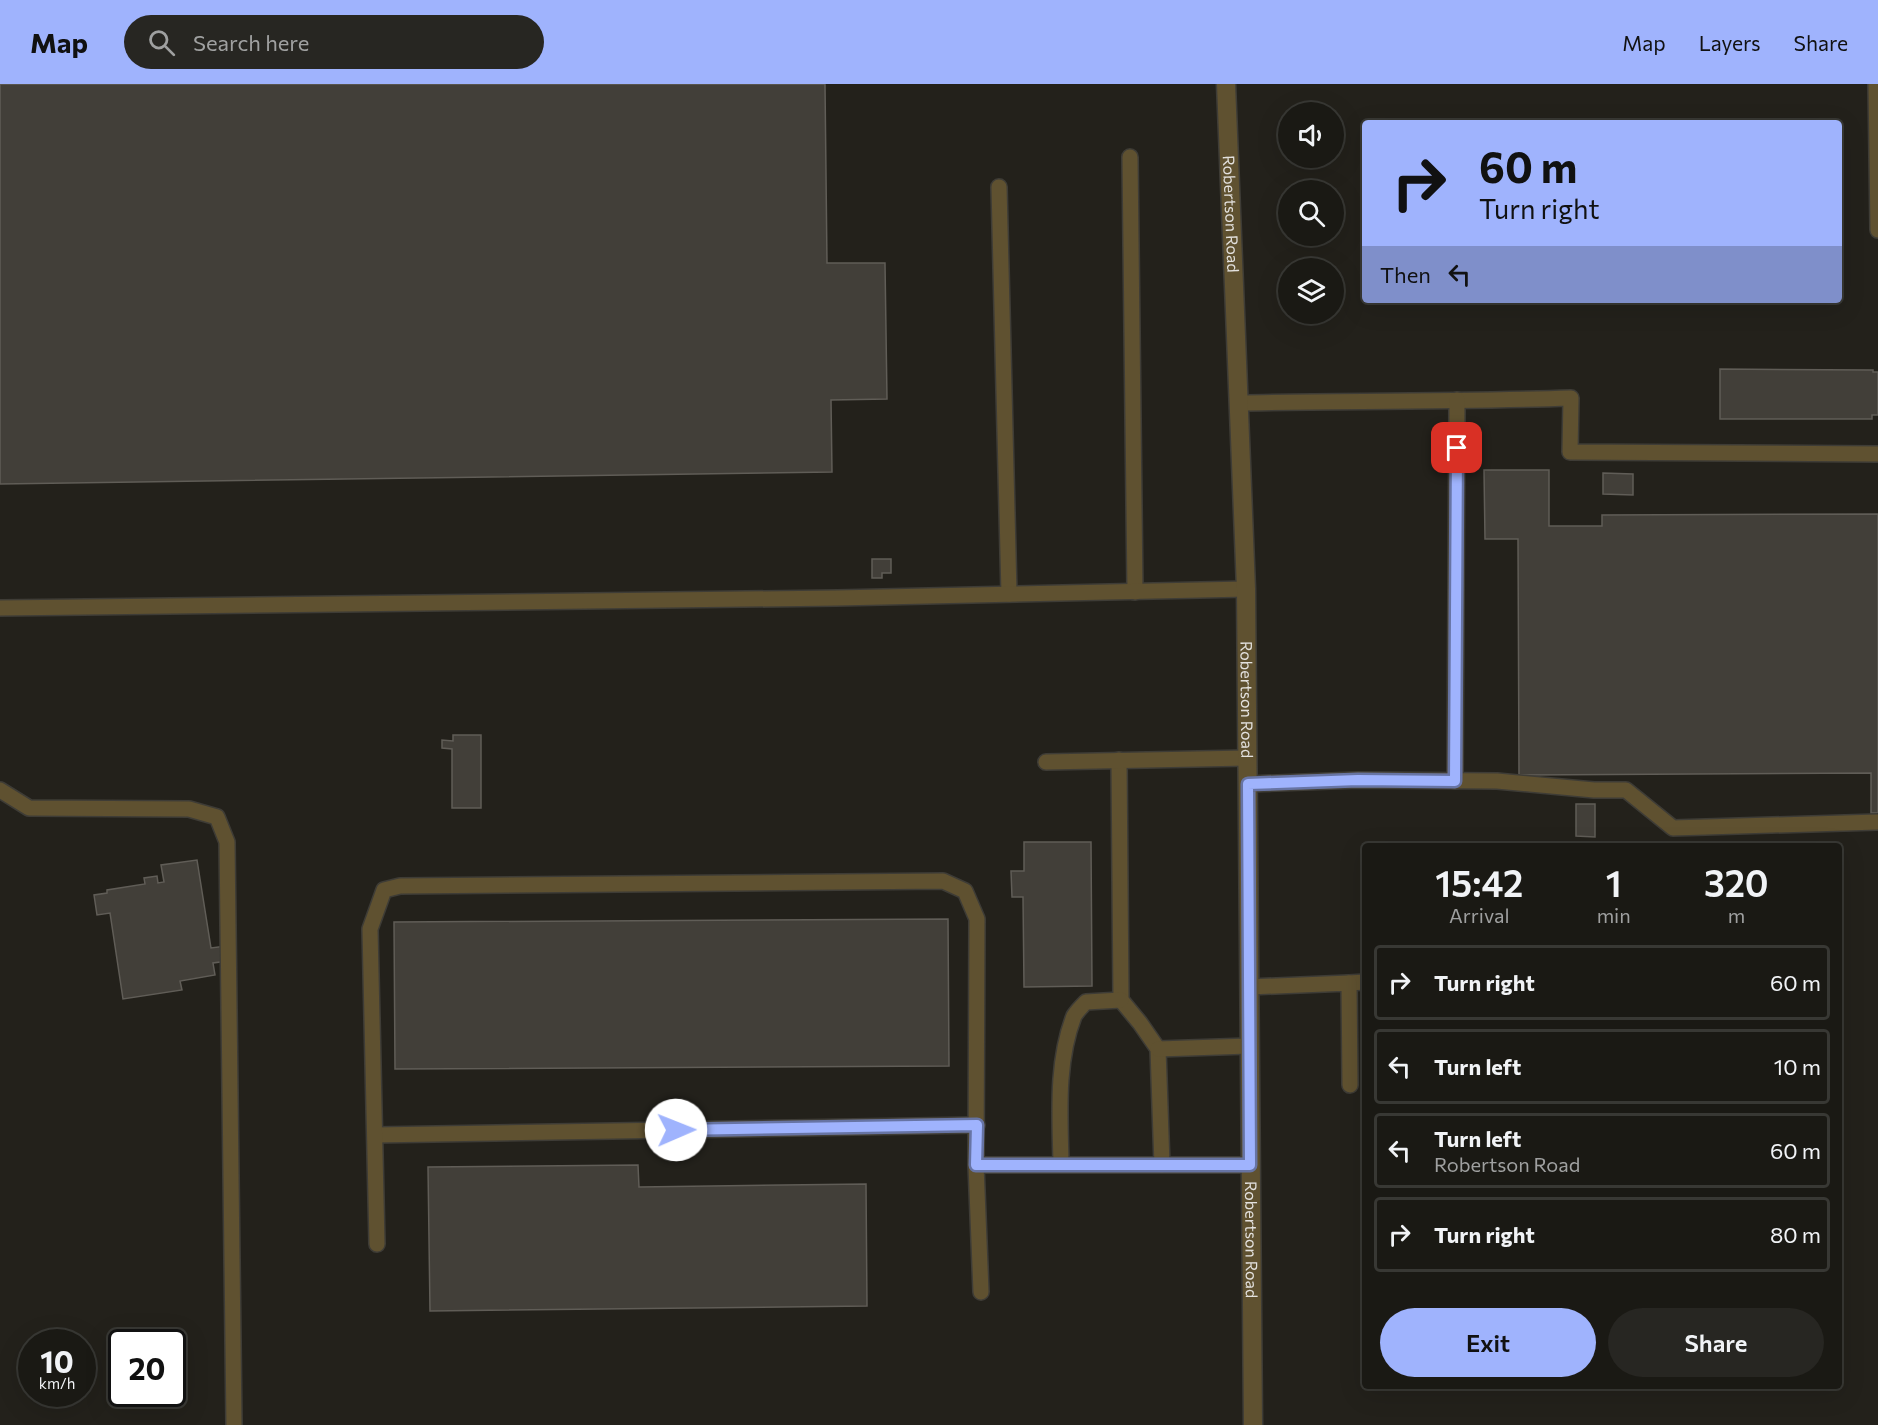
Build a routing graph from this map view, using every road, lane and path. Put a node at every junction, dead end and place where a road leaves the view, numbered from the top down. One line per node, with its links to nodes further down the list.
1 (1226, 84): 7 (street, Robertson Road)
2 (1876, 84): 5 (lane)
3 (1130, 157): 10 (lane)
4 (999, 187): 11 (lane)
5 (1878, 230)
6 (1457, 400): 7 (lane); 8 (lane); 16 (lane)
7 (1238, 403): 9 (street, Robertson Road)
8 (1878, 454)
9 (1246, 589): 10 (lane); 13 (street, Robertson Road)
10 (1135, 592): 11 (lane)
11 (1009, 594): 12 (lane)
12 (0, 608)
13 (1247, 758): 14 (lane); 17 (street, Robertson Road)
14 (1119, 760): 15 (lane); 23 (lane)
15 (1047, 762)
16 (1455, 781): 17 (lane); 19 (lane)
17 (1248, 784): 22 (street, Robertson Road)
18 (0, 790): 35 (lane)
19 (1878, 822)
20 (1362, 982): 21 (lane)
21 (1348, 983): 22 (lane); 26 (lane)
22 (1249, 987): 24 (street, Robertson Road)
23 (1122, 1000): 25 (lane); 29 (lane)
24 (1249, 1046): 25 (lane); 32 (street, Robertson Road)
25 (1158, 1049): 31 (lane)
26 (1350, 1085)
27 (977, 1125): 28 (lane); 28 (lane); 30 (lane)
28 (375, 1135): 33 (lane)
29 (1061, 1164): 30 (lane); 31 (lane)
30 (976, 1165): 34 (lane)
31 (1162, 1165): 32 (lane)
32 (1250, 1165): 36 (street, Robertson Road)
33 (377, 1244)
34 (981, 1292)
35 (234, 1425)
36 (1253, 1425)

